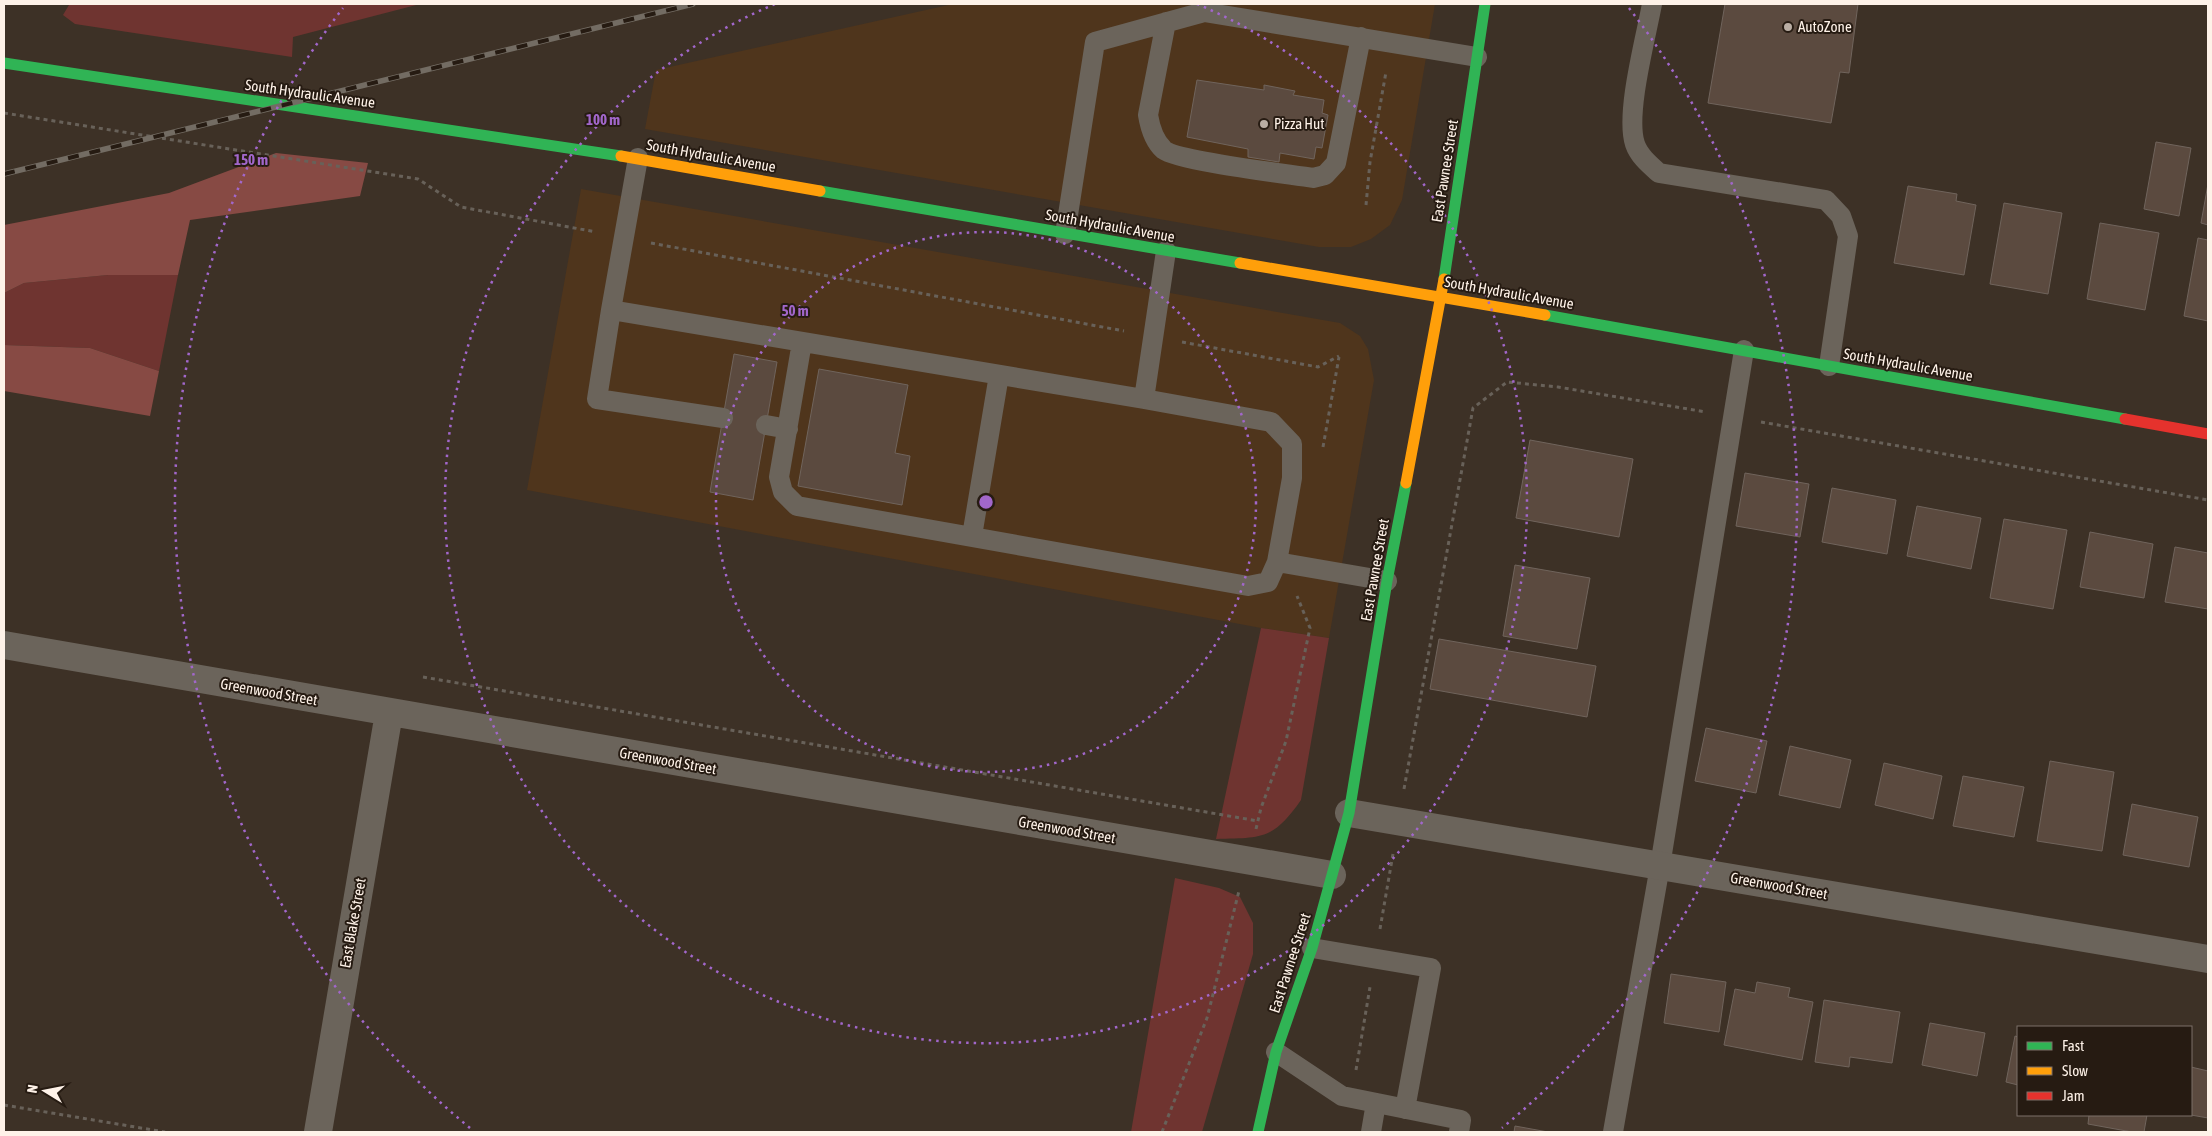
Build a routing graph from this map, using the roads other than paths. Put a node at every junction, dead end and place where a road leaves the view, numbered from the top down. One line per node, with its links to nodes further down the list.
1 (1485, 4): 5 (street, East Pawnee Street)
2 (1652, 4): 14 (lane)
3 (1166, 22): 4 (lane); 4 (lane); 8 (lane)
4 (1361, 37): 5 (lane)
5 (1477, 56): 10 (street, East Pawnee Street)
6 (4, 63): 7 (street, South Hydraulic Avenue)
7 (638, 158): 8 (street, South Hydraulic Avenue); 11 (lane)
8 (1065, 234): 9 (street, South Hydraulic Avenue)
9 (1166, 251): 10 (street, South Hydraulic Avenue); 16 (lane)
10 (1441, 296): 13 (street, South Hydraulic Avenue); 23 (street, East Pawnee Street)
11 (611, 310): 12 (lane); 17 (lane)
12 (802, 342): 15 (lane); 19 (lane)
13 (1744, 350): 14 (street, South Hydraulic Avenue); 27 (lane)
14 (1829, 366): 20 (street, South Hydraulic Avenue)
15 (1000, 375): 16 (lane); 21 (lane)
16 (1144, 400): 22 (lane)
17 (723, 418)
18 (766, 425): 19 (lane)
19 (788, 429): 21 (lane)
20 (2208, 434)
21 (972, 536): 22 (lane)
22 (1277, 562): 23 (lane)
23 (1388, 581): 26 (street, East Pawnee Street)
24 (4, 645): 25 (street, Greenwood Street)
25 (389, 713): 28 (street, Greenwood Street); 34 (street, East Blake Street)
26 (1350, 813): 27 (street, Greenwood Street); 28 (street, East Pawnee Street)
27 (1660, 866): 30 (street, Greenwood Street); 38 (lane)
28 (1332, 875): 29 (street, East Pawnee Street)
29 (1312, 948): 31 (street, East Pawnee Street); 33 (lane)
30 (2208, 959)
31 (1276, 1052): 32 (lane); 35 (street, East Pawnee Street)
32 (1376, 1103): 33 (lane); 36 (lane)
33 (1405, 1109): 37 (lane)
34 (318, 1132)
35 (1258, 1132)
36 (1371, 1132)
37 (1459, 1132)
38 (1613, 1132)

